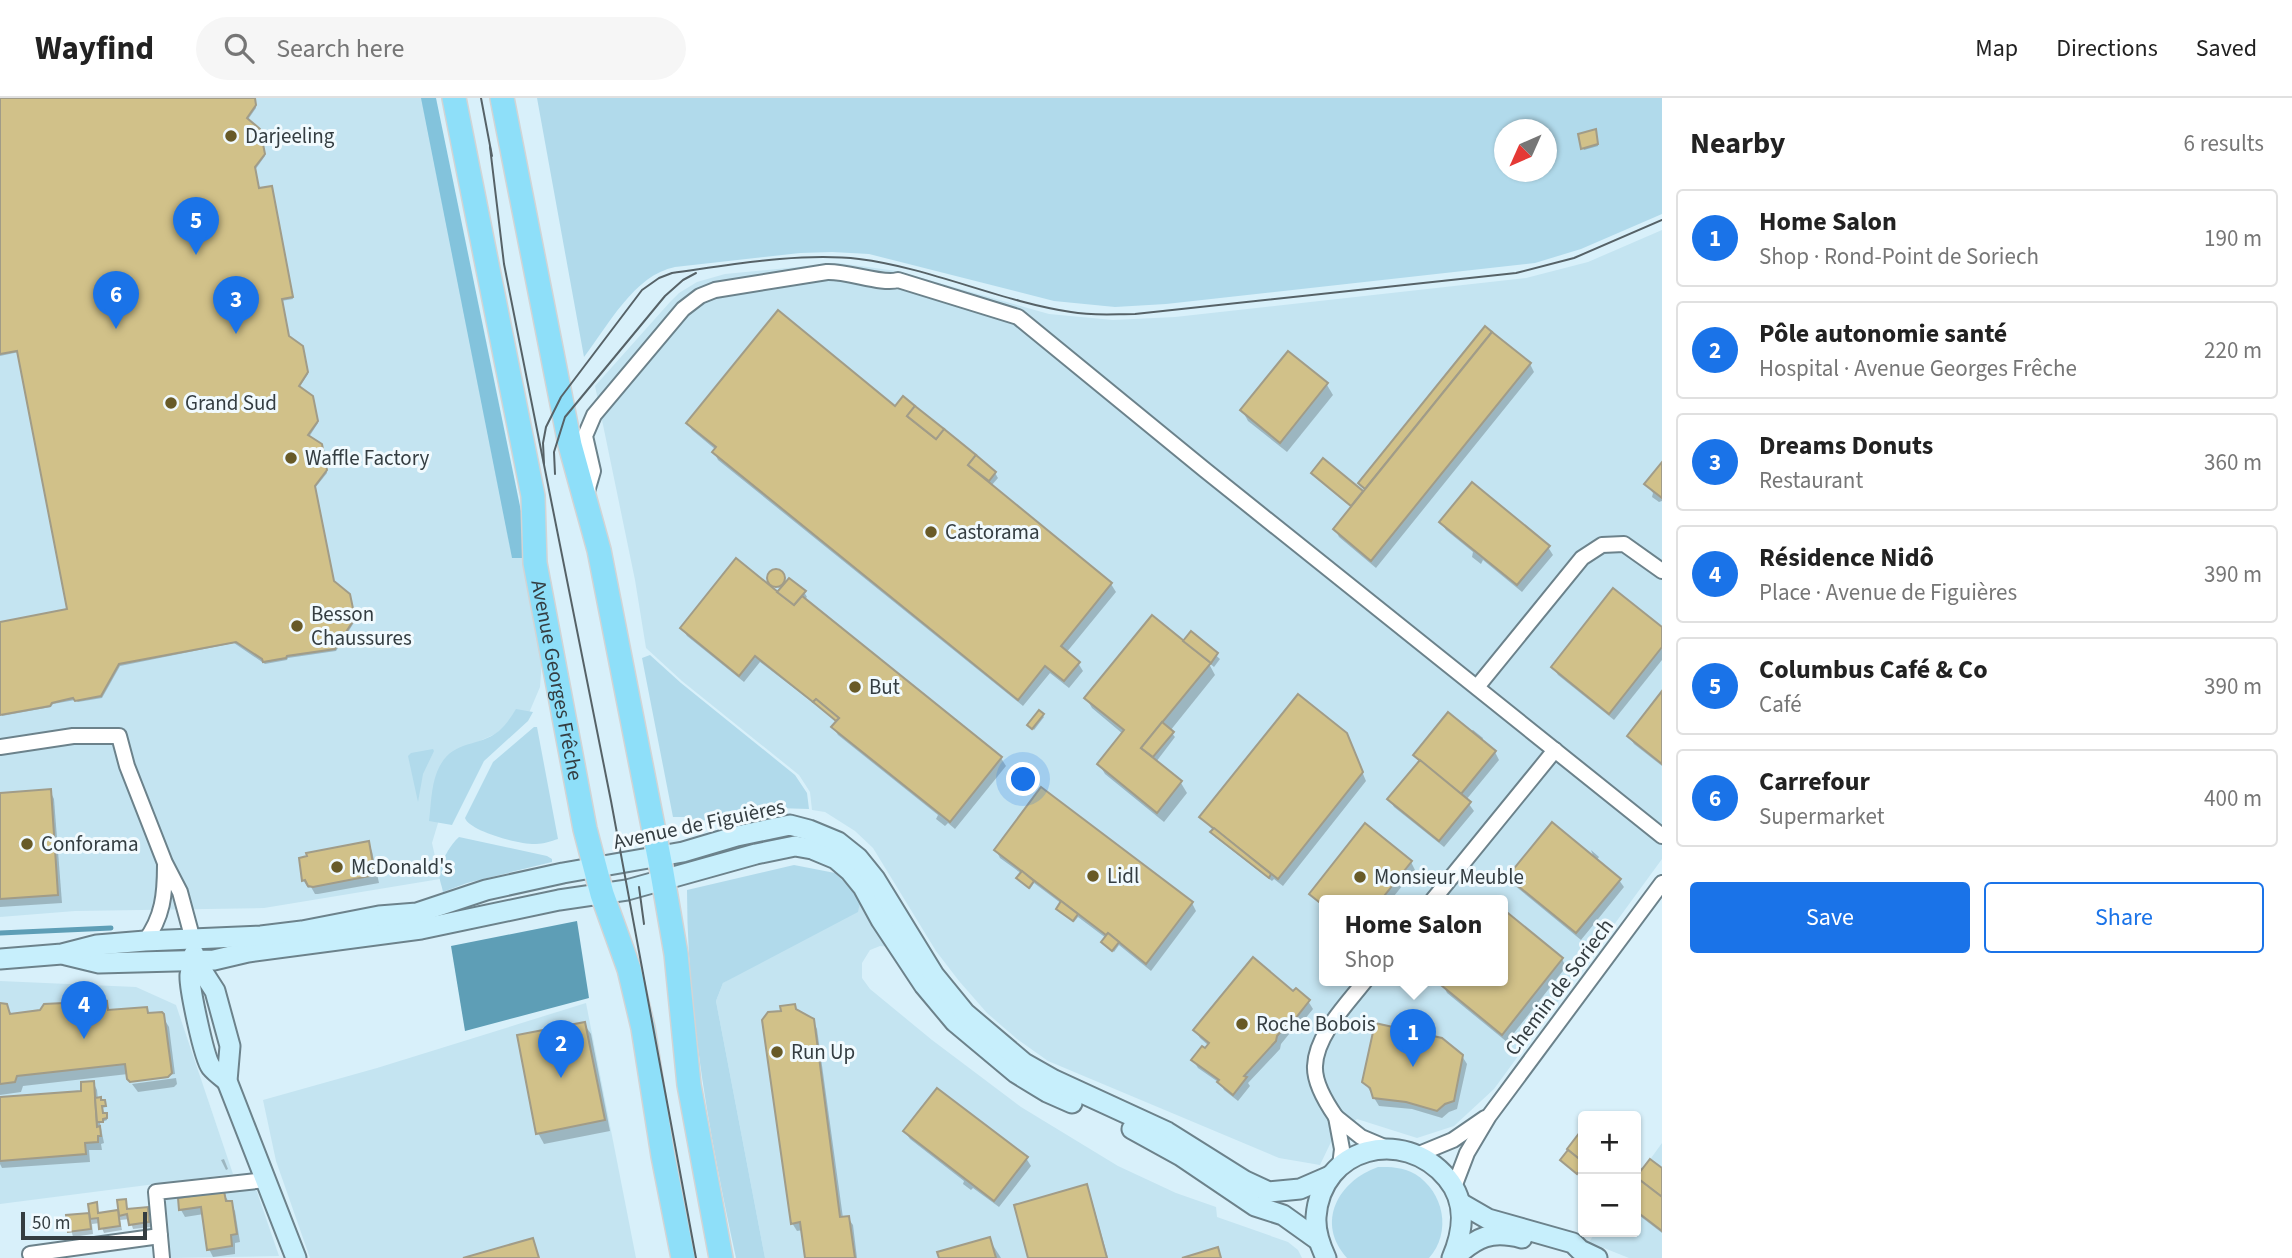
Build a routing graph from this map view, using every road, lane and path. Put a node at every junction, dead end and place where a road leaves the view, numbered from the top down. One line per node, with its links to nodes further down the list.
1 (454, 98): 11 (main road, Avenue Georges Frêche)
2 (502, 98): 3 (main road)
3 (584, 500): 5 (street); 9 (main road)
4 (1662, 571): 5 (street)
5 (1477, 687): 7 (street)
6 (0, 747): 10 (street)
7 (1555, 750): 8 (street); 15 (street)
8 (1662, 836)
9 (659, 857): 11 (main road, Avenue de Figuières); 12 (main road); 27 (main road, Avenue de Figuières)
10 (165, 863): 17 (street); 18 (street)
11 (596, 868): 14 (main road, Avenue Georges Frêche); 16 (main road, Avenue de Figuières)
12 (664, 881): 14 (main road, Avenue de Figuières); 31 (main road, Avenue de Figuières); 37 (main road)
13 (1662, 883): 23 (street, Chemin de Soriech)
14 (602, 894): 16 (main road, Avenue de Figuières); 36 (main road, Avenue Georges Frêche)
15 (1437, 895)
16 (419, 921): 17 (main road, Avenue de Figuières); 21 (main road, Avenue de Figuières)
17 (192, 940): 18 (main road, Avenue de Figuières); 21 (main road)
18 (145, 941): 19 (main road, Avenue de Figuières)
19 (62, 954): 20 (main road, Avenue de Figuières); 21 (main road, Avenue de Figuières)
20 (0, 959)
21 (195, 960): 28 (main road)
22 (1362, 986): 24 (street)
23 (1489, 1116): 26 (street, Chemin de Soriech); 29 (street, Chemin de Soriech)
24 (1336, 1117): 25 (street); 27 (street)
25 (1387, 1148): 26 (main road); 27 (main road, Avenue de Figuières)
26 (1419, 1154): 29 (main road)
27 (1335, 1171): 31 (main road)
28 (266, 1180): 30 (street); 35 (main road)
29 (1458, 1196): 33 (main road); 39 (main road)
30 (160, 1236): 32 (street); 34 (street)
31 (1318, 1240): 38 (main road)
32 (30, 1254)
33 (1588, 1254): 39 (main road)
34 (162, 1258)
35 (296, 1258)
36 (683, 1258)
37 (721, 1258)
38 (1326, 1258)
39 (1453, 1258)

